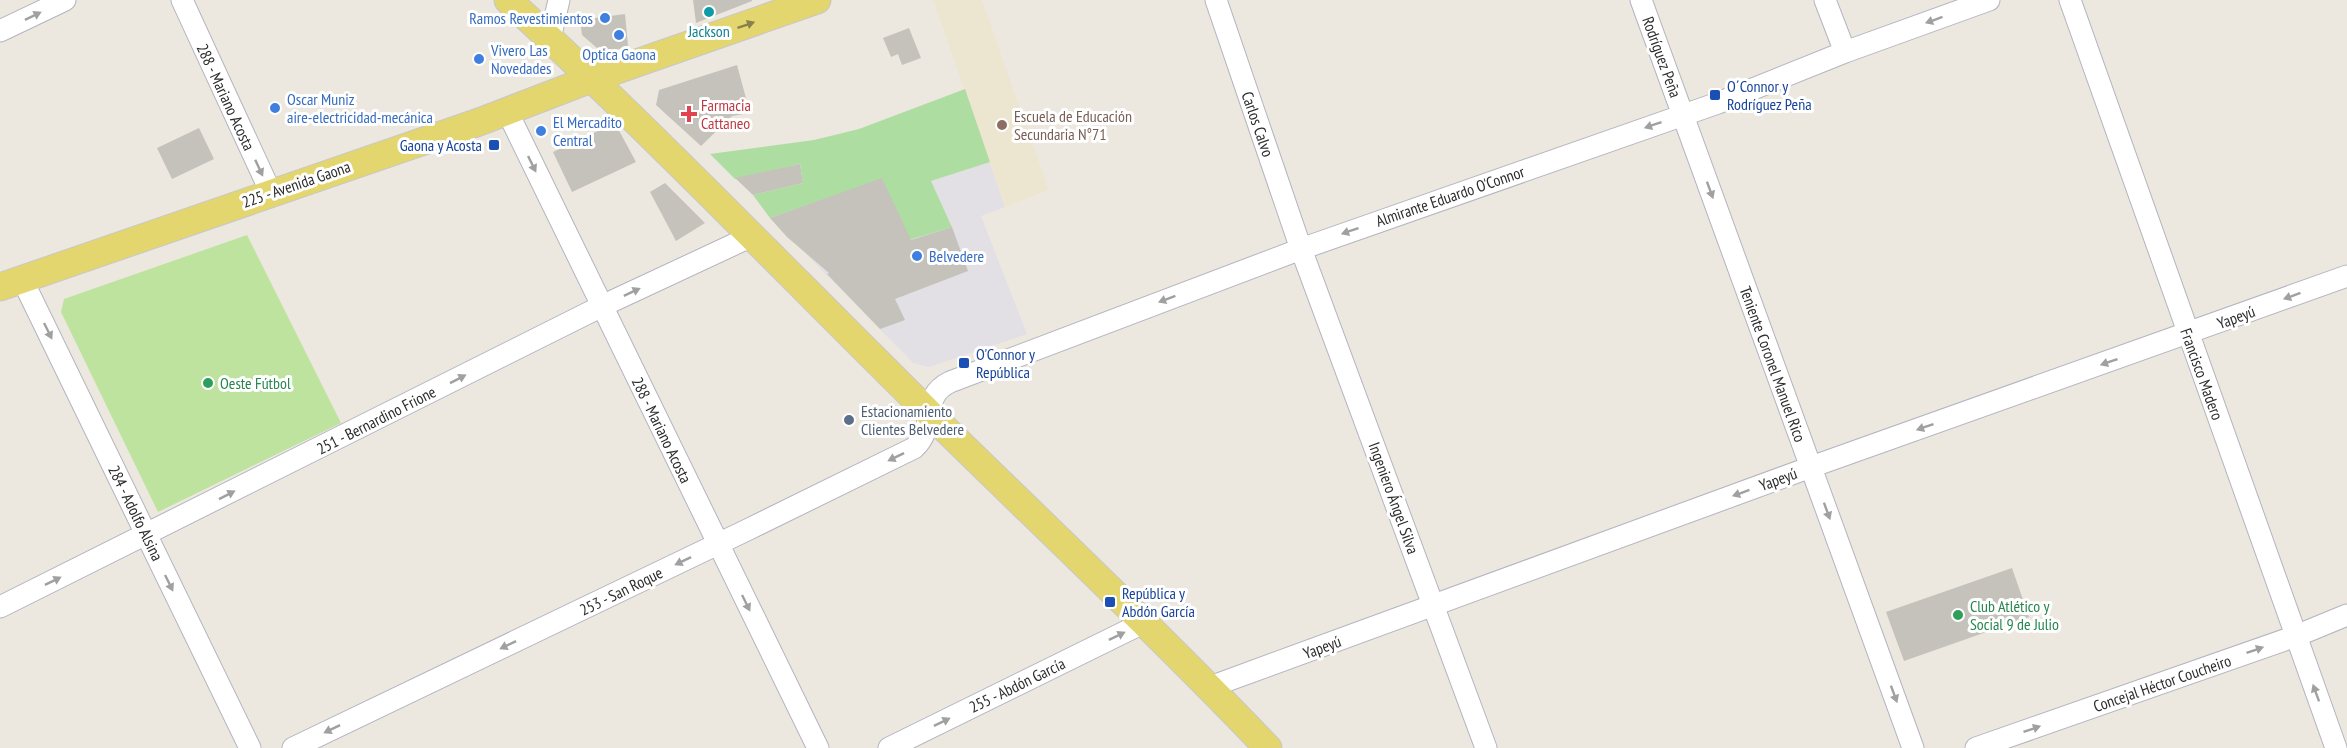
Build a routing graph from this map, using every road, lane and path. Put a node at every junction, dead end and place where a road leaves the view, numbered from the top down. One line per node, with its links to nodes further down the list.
1 (65, 0): 11 (street, one-way to 1)
2 (182, 0): 17 (street, 288 - Mariano Acosta, one-way to 17)
3 (508, 0): 12 (main road)
4 (559, 0): 12 (street)
5 (817, 0): 14 (main road, 225 - Avenida Gaona, one-way to 5)
6 (1216, 0): 19 (street, Carlos Calvo)
7 (1641, 0): 16 (street, Rodríguez Peña)
8 (1825, 0): 13 (street)
9 (1989, 0): 13 (street, Almirante Eduardo O'Connor, one-way to 13)
10 (2070, 0): 23 (street, Francisco Madero)
11 (0, 32)
12 (550, 39): 14 (main road)
13 (1845, 52): 16 (street, Almirante Eduardo O'Connor)
14 (591, 78): 15 (main road, 225 - Avenida Gaona); 18 (main road)
15 (507, 111): 17 (main road, 225 - Avenida Gaona); 22 (street, 288 - Mariano Acosta, one-way to 22)
16 (1682, 115): 19 (street, Almirante Eduardo O'Connor, one-way to 19); 25 (street, Teniente Coronel Manuel Rico, one-way to 25)
17 (270, 193): 21 (main road, 225 - Avenida Gaona)
18 (752, 236): 22 (street, 251 - Bernardino Frione, one-way to 18); 24 (main road)
19 (1301, 249): 24 (street, Almirante Eduardo O'Connor, one-way to 24); 28 (street, Ingeniero Ángel Silva)
20 (2347, 276): 23 (street, Yapeyú, one-way to 23)
21 (11, 283): 26 (street, 284 - Adolfo Alsina, one-way to 26)
22 (602, 306): 26 (street, 251 - Bernardino Frione, one-way to 22); 27 (street, 288 - Mariano Acosta)
23 (2188, 334): 25 (street, Yapeyú, one-way to 25); 32 (street, Francisco Madero)
24 (930, 414): 27 (street, 253 - San Roque, one-way to 27); 31 (main road)
25 (1811, 467): 28 (street, Yapeyú, one-way to 28); 40 (street, Teniente Coronel Manuel Rico, one-way to 40)
26 (146, 535): 29 (street, 251 - Bernardino Frione, one-way to 26); 34 (street, 284 - Adolfo Alsina, one-way to 34)
27 (717, 544): 35 (street, 253 - San Roque, one-way to 35); 36 (street, 288 - Mariano Acosta, one-way to 36)
28 (1434, 606): 33 (street, Yapeyú); 39 (street, Ingeniero Ángel Silva)
29 (0, 607)
30 (2347, 615): 32 (street, Concejal Héctor Coucheiro)
31 (1145, 622): 33 (main road); 37 (street, 255 - Abdón García, one-way to 31)
32 (2296, 636): 41 (street, Concejal Héctor Coucheiro, one-way to 32); 42 (street, Francisco Madero, one-way to 32)
33 (1210, 687): 38 (main road)
34 (249, 748)
35 (293, 748)
36 (818, 748)
37 (889, 748)
38 (1269, 748)
39 (1486, 748)
40 (1913, 748)
41 (1976, 748)
42 (2336, 748)

